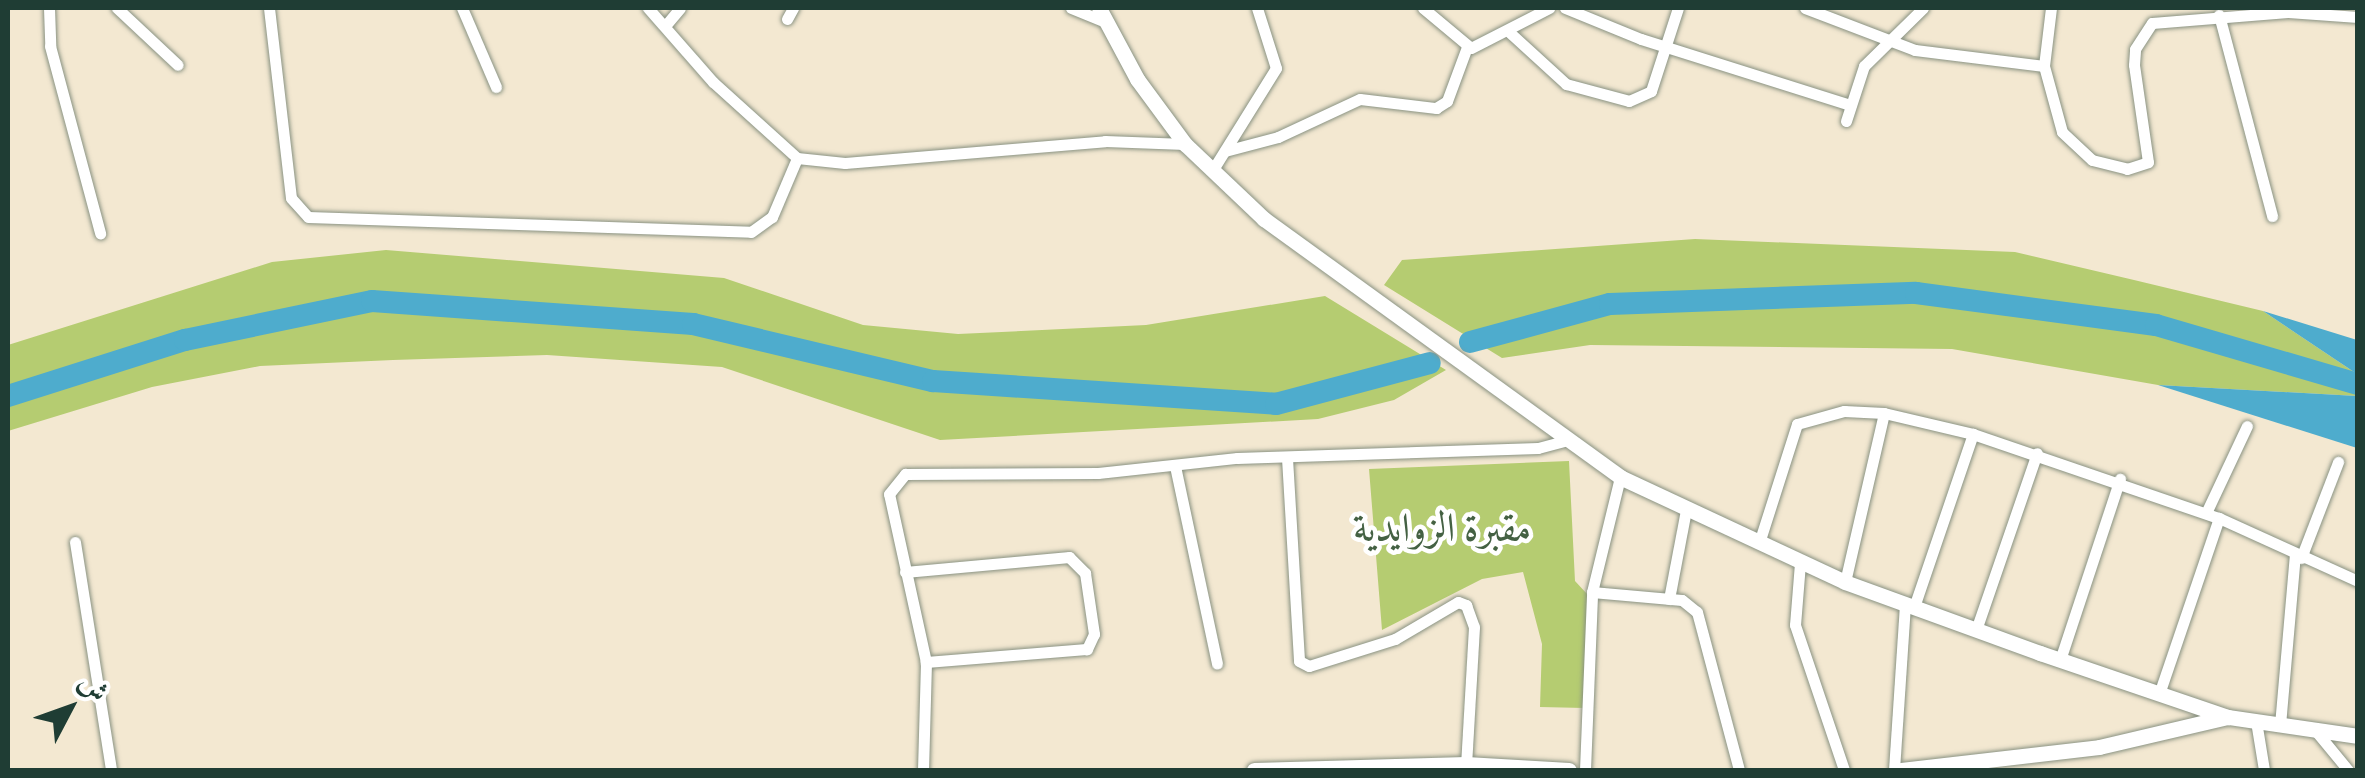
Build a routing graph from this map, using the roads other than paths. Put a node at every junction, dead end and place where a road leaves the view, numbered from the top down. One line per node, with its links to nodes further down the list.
1 (49, 8): 34 (street)
2 (117, 8): 24 (street)
3 (269, 8): 31 (street)
4 (462, 8): 26 (street)
5 (648, 8): 19 (street)
6 (680, 8): 19 (street)
7 (1071, 8): 16 (street)
8 (1258, 8): 30 (street)
9 (1423, 8): 22 (street)
10 (1548, 8): 20 (street)
11 (1568, 8): 23 (street)
12 (1678, 8): 23 (street)
13 (1805, 8): 21 (street)
14 (1923, 8): 21 (street)
15 (2051, 8): 25 (street)
16 (1101, 14): 29 (street)
17 (2219, 15): 18 (street); 25 (street); 33 (street)
18 (2358, 17)
19 (665, 26): 31 (street)
20 (1508, 31): 22 (street); 23 (street)
21 (1888, 42): 25 (street); 27 (street)
22 (1467, 48): 30 (street)
23 (1668, 48): 27 (street)
24 (178, 65)
25 (2044, 66)
26 (496, 87)
27 (1847, 104): 28 (street)
28 (1846, 121)
29 (1185, 144): 31 (street); 32 (street)
30 (1225, 151): 32 (street)
31 (796, 158)
32 (1212, 171): 38 (street)
33 (2272, 216)
34 (100, 233)
35 (1884, 413): 37 (street); 48 (street); 53 (street)
36 (2247, 426): 46 (street)
37 (1973, 434): 39 (street); 56 (street)
38 (1568, 440): 40 (street); 43 (street)
39 (2037, 453): 44 (street); 57 (street)
40 (1287, 458): 42 (street); 67 (street)
41 (2338, 462): 49 (street)
42 (1174, 466): 51 (street); 60 (street)
43 (1620, 477): 45 (street); 54 (street)
44 (2120, 479): 46 (street); 58 (street)
45 (1686, 510): 48 (street); 55 (street)
46 (2212, 516): 49 (street); 61 (street)
47 (75, 542): 69 (street)
48 (1758, 543): 50 (street)
49 (2298, 556): 52 (street); 64 (street)
50 (1800, 563): 53 (street); 75 (street)
51 (905, 572): 59 (street); 59 (street)
52 (2358, 581)
53 (1845, 582): 56 (street)
54 (1592, 592): 55 (street); 73 (street)
55 (1670, 598): 74 (street)
56 (1909, 606): 57 (street); 76 (street)
57 (1976, 630): 58 (street)
58 (2060, 660): 61 (street)
59 (926, 662): 70 (street)
60 (1217, 664)
61 (2159, 694): 62 (street)
62 (2228, 717): 63 (street); 68 (street)
63 (2256, 721): 64 (street); 78 (street)
64 (2280, 724): 65 (street)
65 (2315, 730): 66 (street); 79 (street)
66 (2358, 736)
67 (1466, 764): 71 (street); 72 (street)
68 (1991, 766): 77 (street)
69 (112, 770)
70 (923, 770)
71 (1254, 770)
72 (1569, 770)
73 (1586, 770)
74 (1740, 770)
75 (1844, 770)
76 (1894, 770)
77 (1902, 770)
78 (2264, 770)
79 (2348, 770)

